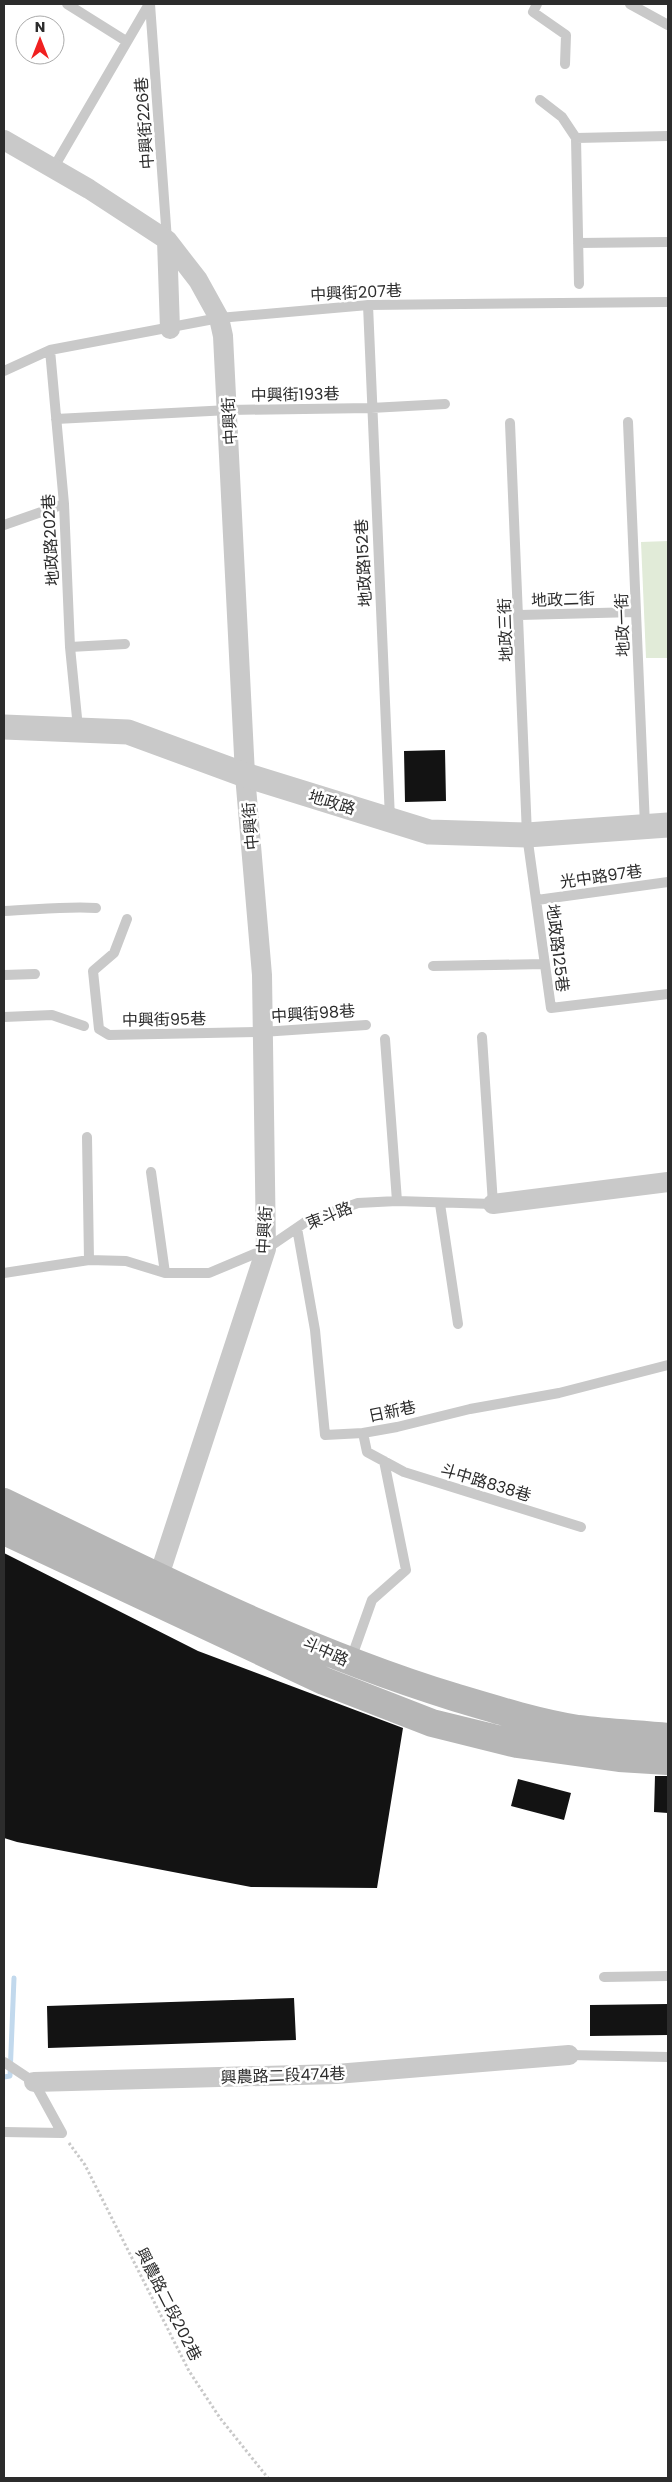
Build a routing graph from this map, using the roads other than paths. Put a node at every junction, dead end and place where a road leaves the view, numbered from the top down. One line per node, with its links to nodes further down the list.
1 (67, 4): 6 (lane)
2 (150, 4): 6 (lane); 13 (lane, 中興街226巷)
3 (537, 4): 7 (lane)
4 (630, 4): 5 (lane)
5 (668, 25)
6 (126, 41): 12 (lane)
7 (565, 64)
8 (540, 100): 10 (lane)
9 (668, 136): 10 (lane)
10 (576, 138): 15 (lane)
11 (4, 140): 12 (street, 中興街)
12 (54, 167): 13 (street, 中興街)
13 (167, 240): 19 (street, 中興街); 20 (street)
14 (668, 242): 15 (lane)
15 (578, 243): 16 (lane)
16 (579, 284)
17 (668, 302): 18 (lane, 中興街207巷)
18 (368, 305): 19 (lane, 中興街207巷); 24 (lane, 地政路152巷)
19 (220, 318): 20 (lane, 中興街207巷); 25 (street, 中興街)
20 (170, 329): 21 (lane, 中興街207巷)
21 (50, 350): 22 (lane, 中興街207巷); 26 (lane, 地政路202巷)
22 (4, 371)
23 (445, 404): 24 (lane, 中興街193巷)
24 (371, 408): 25 (lane, 中興街193巷); 38 (lane, 地政路152巷)
25 (228, 410): 26 (lane, 中興街193巷); 37 (street, 中興街)
26 (56, 419): 29 (lane, 地政路202巷)
27 (628, 422): 31 (lane, 地政一街)
28 (510, 423): 32 (lane, 地政三街)
29 (64, 504): 30 (lane); 34 (lane, 地政路202巷)
30 (4, 525)
31 (636, 612): 32 (lane, 地政二街); 39 (lane, 地政一街)
32 (520, 615): 40 (lane, 地政三街)
33 (125, 644): 34 (lane)
34 (70, 647): 36 (lane, 地政路202巷)
35 (4, 727): 36 (street, 地政路)
36 (78, 728): 37 (street, 地政路)
37 (245, 775): 38 (street, 地政路); 54 (street, 中興街)
38 (390, 820): 40 (street, 地政路)
39 (657, 826): 40 (street, 地政路)
40 (527, 835): 42 (lane, 地政路125巷)
41 (668, 882): 42 (lane, 光中路97巷)
42 (537, 900): 46 (lane, 地政路125巷)
43 (96, 908): 44 (lane)
44 (4, 911)
45 (127, 919): 54 (lane, 中興街95巷)
46 (546, 964): 47 (lane); 50 (lane, 地政路125巷)
47 (433, 966)
48 (34, 974): 49 (lane)
49 (4, 975)
50 (668, 994)
51 (4, 1017): 53 (lane)
52 (366, 1025): 54 (lane, 中興街98巷)
53 (84, 1026)
54 (262, 1032): 64 (street, 中興街)
55 (482, 1036): 62 (lane)
56 (385, 1039): 60 (lane)
57 (88, 1137): 65 (lane)
58 (151, 1172): 67 (lane)
59 (668, 1182): 62 (street, 東斗路)
60 (397, 1201): 61 (lane, 東斗路); 63 (lane, 東斗路)
61 (440, 1204): 62 (lane, 東斗路); 68 (lane)
62 (493, 1204)
63 (297, 1228): 64 (lane, 東斗路); 70 (lane, 日新巷)
64 (266, 1249): 67 (lane, 東斗路); 75 (street, 中興街)
65 (89, 1260): 66 (lane, 東斗路); 67 (lane, 東斗路)
66 (4, 1272)
67 (165, 1273)
68 (458, 1324)
69 (668, 1365): 70 (lane, 日新巷)
70 (363, 1433): 71 (lane, 斗中路838巷)
71 (384, 1461): 73 (lane, 斗中路838巷); 76 (lane)
72 (4, 1502): 75 (main road, 斗中路)
73 (581, 1526)
74 (4, 1531): 75 (main road, 斗中路)
75 (155, 1589): 76 (main road, 斗中路); 78 (main road, 斗中路)
76 (349, 1662): 77 (main road, 斗中路)
77 (668, 1737)
78 (668, 1761)
79 (668, 1976): 80 (lane)
80 (604, 1977)
81 (569, 2055): 82 (lane); 84 (street, 興農路二段474巷)
82 (668, 2057)
83 (4, 2062): 84 (lane)
84 (34, 2082): 85 (lane)
85 (4, 2132)

